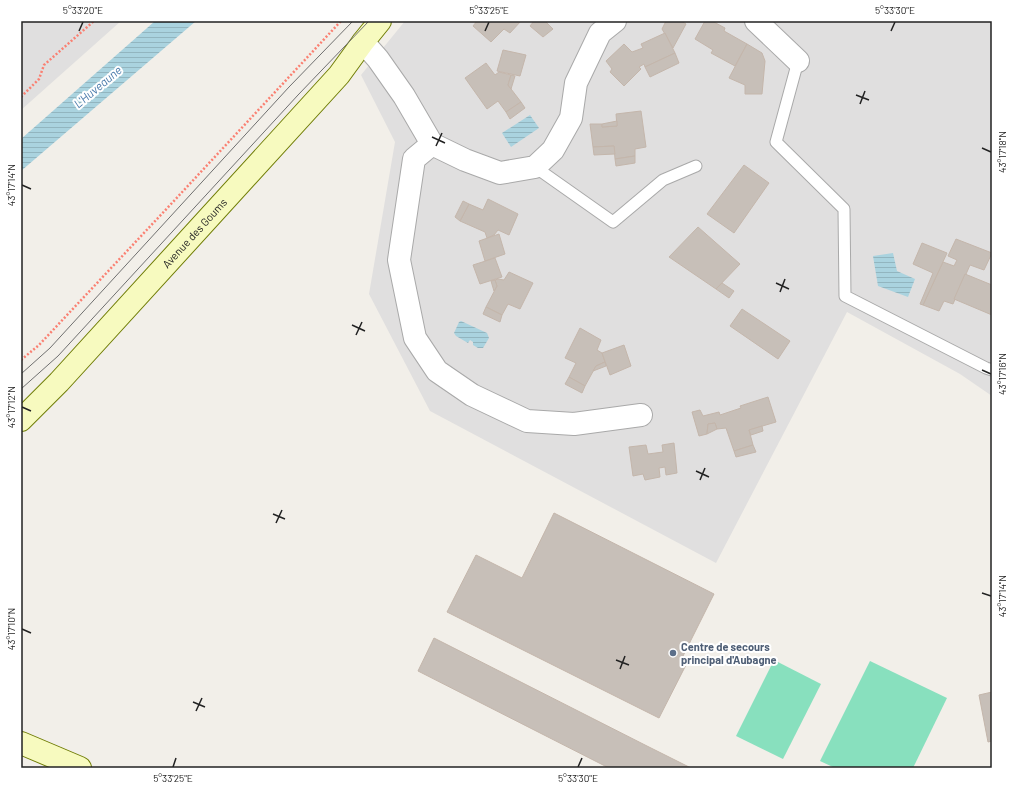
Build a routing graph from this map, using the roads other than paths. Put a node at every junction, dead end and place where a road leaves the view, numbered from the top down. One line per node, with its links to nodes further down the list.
1 (373, 21): 5 (main road, Avenue des Goums)
2 (380, 21): 5 (main road, Avenue des Goums)
3 (615, 21): 9 (street)
4 (756, 21): 6 (street)
5 (362, 42): 7 (street); 12 (main road, Avenue des Goums)
6 (798, 61): 10 (lane)
7 (432, 144): 9 (street); 11 (street)
8 (696, 166): 9 (lane)
9 (535, 167)
10 (992, 370)
11 (641, 415)
12 (21, 420)
13 (21, 743): 14 (main road)
14 (48, 762): 15 (main road)
15 (80, 768)

